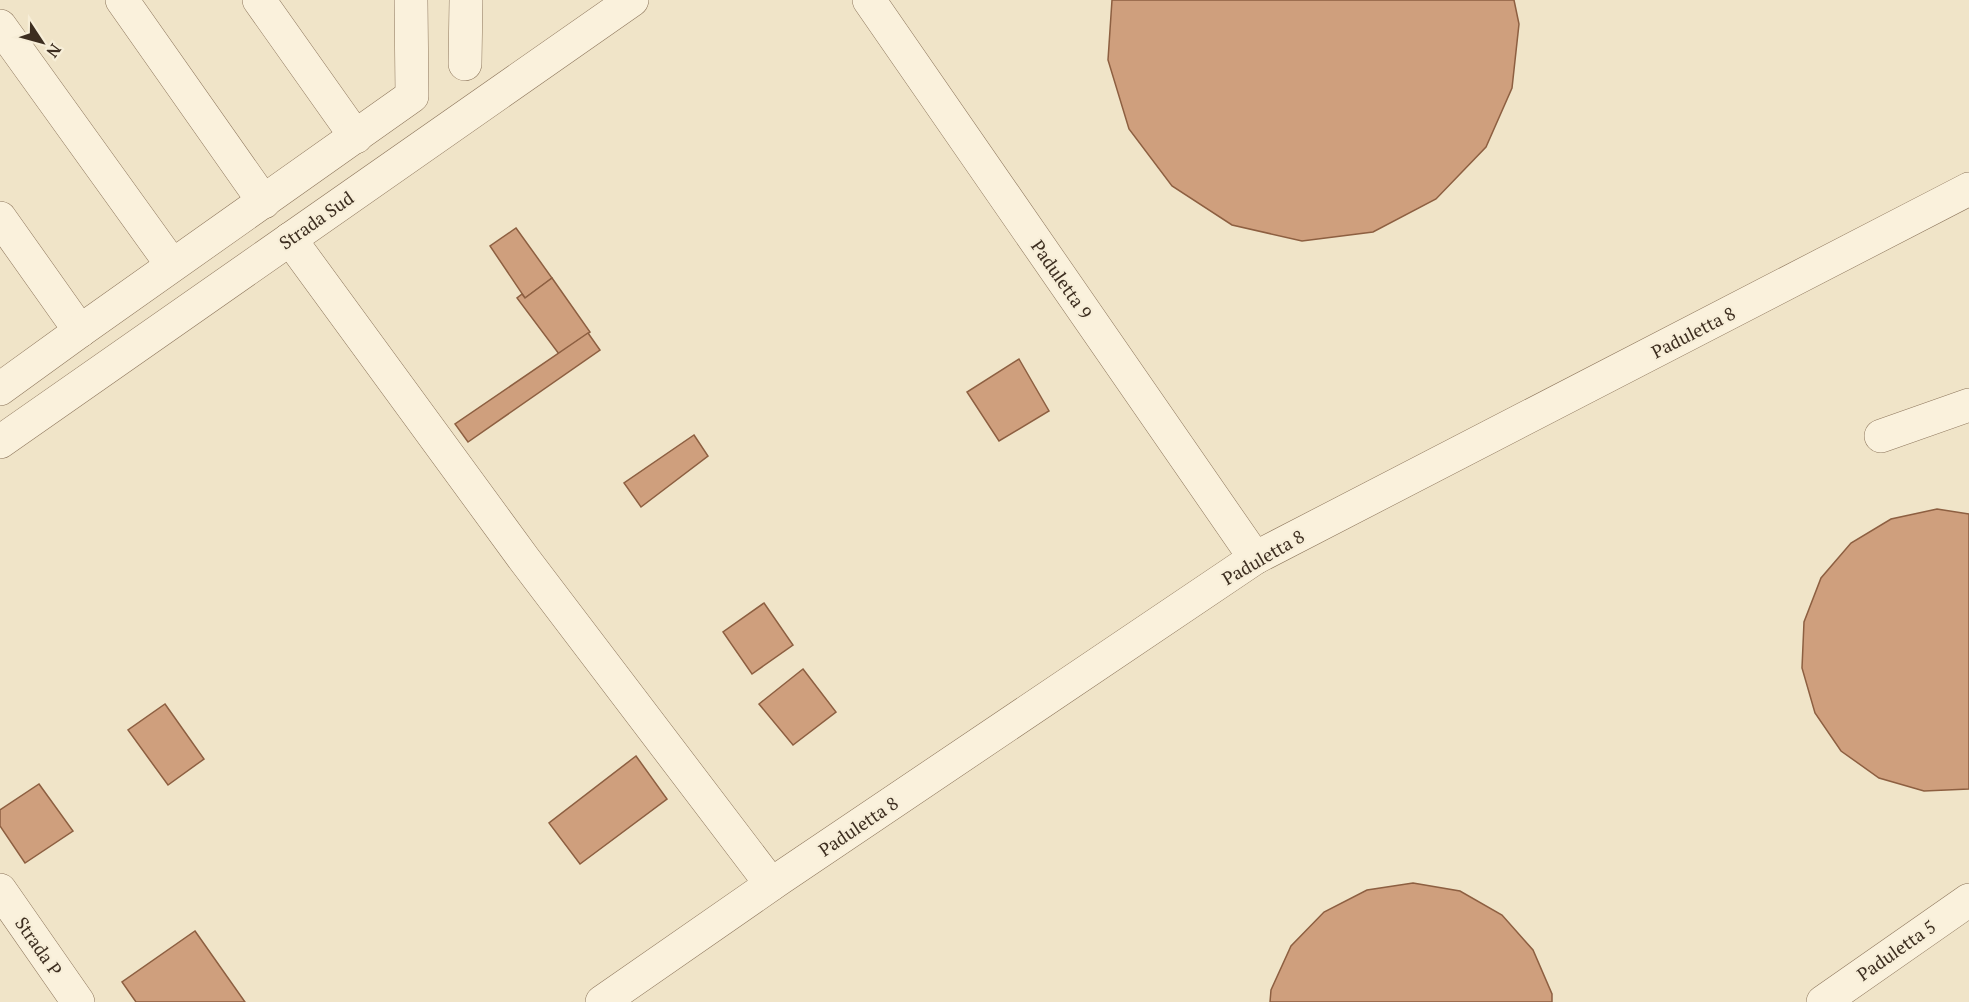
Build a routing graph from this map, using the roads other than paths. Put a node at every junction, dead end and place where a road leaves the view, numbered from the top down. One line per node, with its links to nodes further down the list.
1 (122, 0): 11 (street)
2 (259, 0): 9 (street)
3 (466, 0): 8 (street)
4 (632, 0): 13 (street, Strada Sud)
5 (869, 0): 20 (street, Paduletta 9)
6 (408, 4): 9 (street)
7 (0, 26): 14 (street)
8 (465, 64)
9 (356, 137): 11 (street)
10 (1962, 201): 20 (street, Paduletta 8)
11 (264, 202): 14 (street)
12 (0, 218): 15 (street)
13 (290, 239): 19 (street, Strada Sud); 21 (street)
14 (172, 265): 15 (street)
15 (80, 331): 16 (street)
16 (0, 389)
17 (1969, 405): 18 (street)
18 (1881, 435)
19 (0, 442)
20 (1255, 558): 21 (street, Paduletta 8)
21 (771, 884): 25 (street, Paduletta 8)
22 (0, 890): 24 (street, Strada P)
23 (1969, 900): 26 (street, Paduletta 5)
24 (78, 1002)
25 (602, 1002)
26 (1823, 1002)

